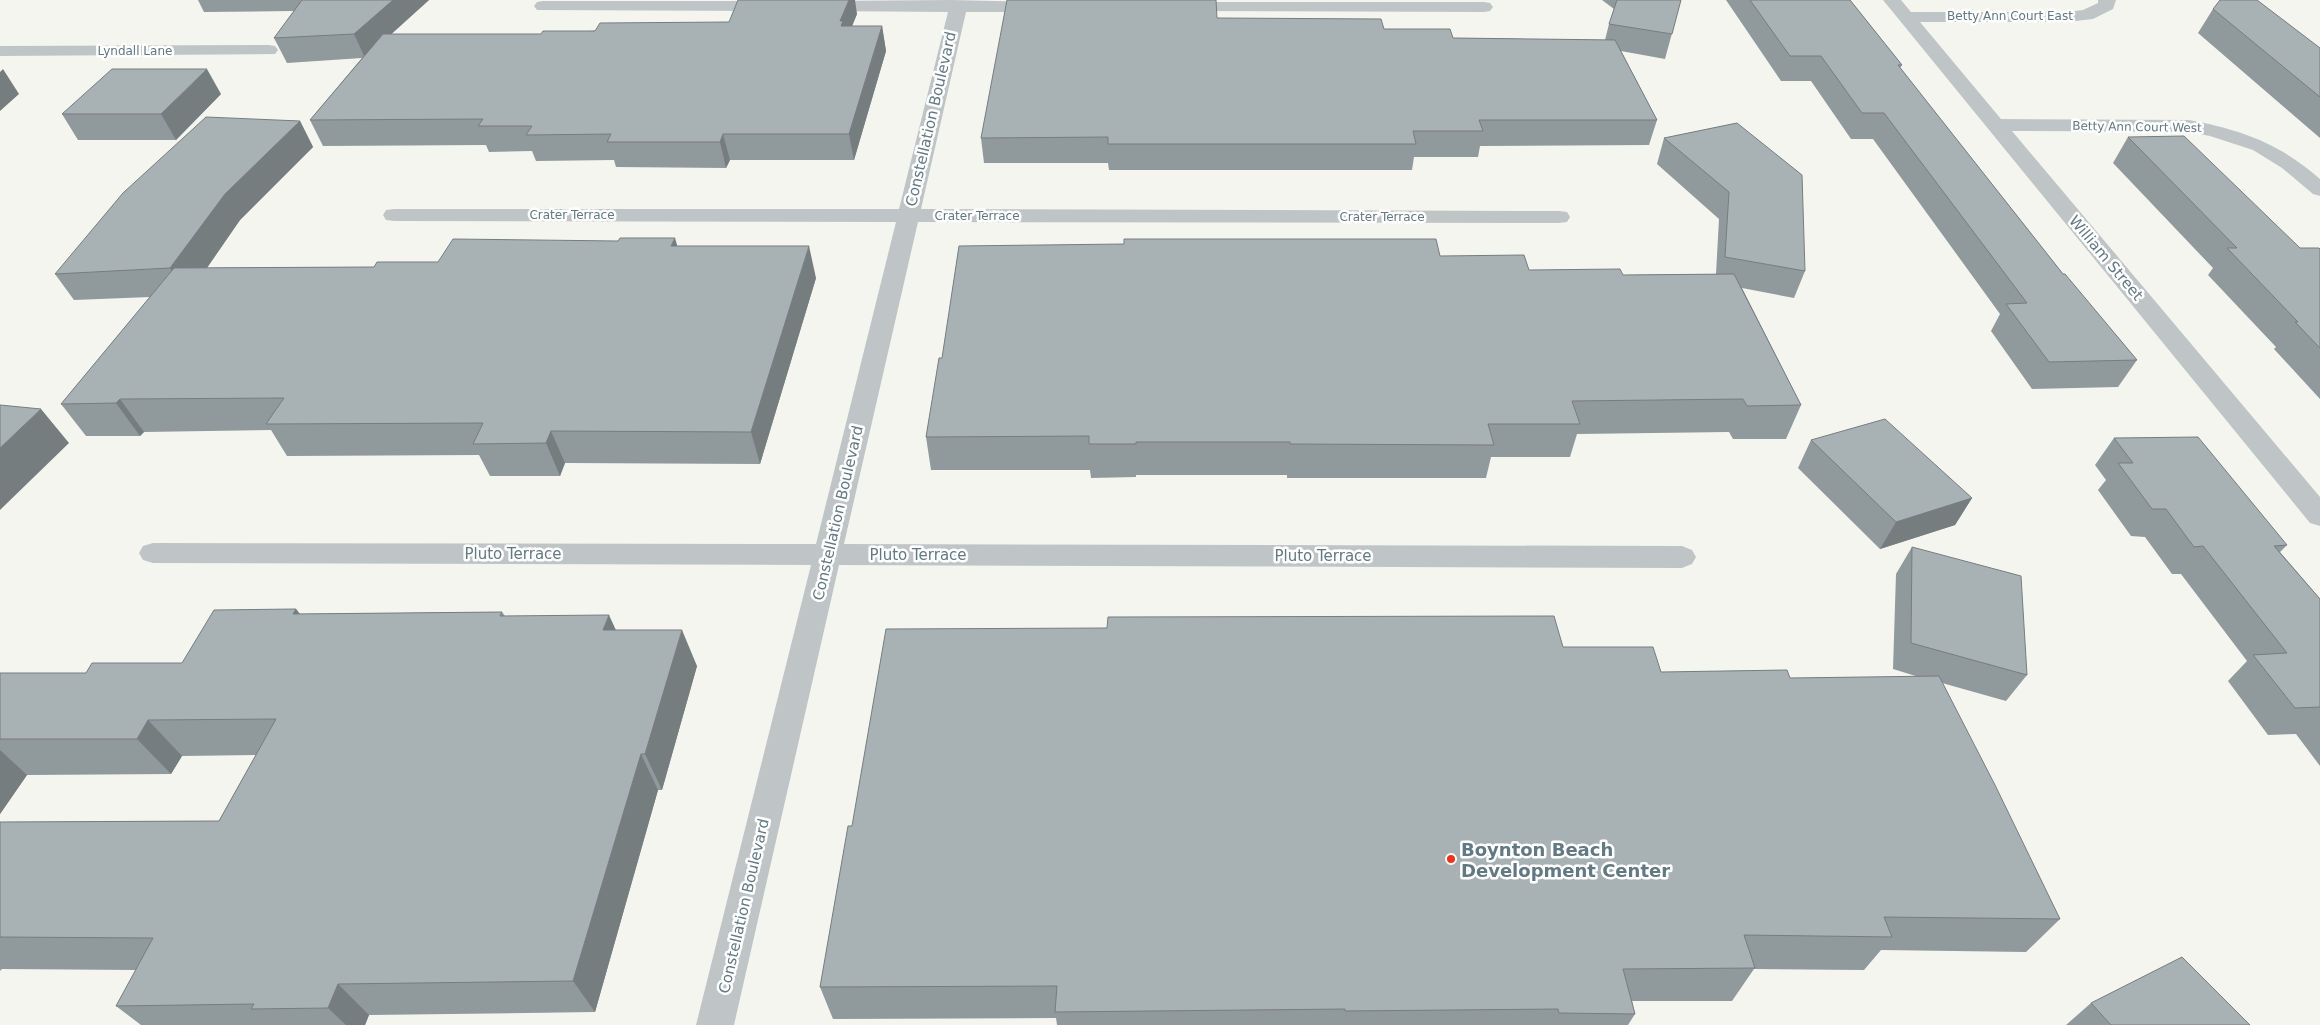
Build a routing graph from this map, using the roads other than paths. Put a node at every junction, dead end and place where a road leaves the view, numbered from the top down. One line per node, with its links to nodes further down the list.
1 (1892, 0): 8 (street, William Street)
2 (2108, 0): 8 (street, Betty Ann Court East)
3 (959, 3): 4 (street); 5 (street); 14 (street, Constellation Boulevard)
4 (543, 6)
5 (1057, 7)
6 (1166, 7): 7 (street)
7 (1484, 8)
8 (1906, 17): 11 (street, William Street)
9 (270, 50): 10 (street, Lyndall Lane)
10 (0, 51)
11 (1995, 125): 12 (street, Betty Ann Court West); 16 (street, William Street)
12 (2320, 190)
13 (394, 214): 14 (street, Crater Terrace)
14 (908, 216): 15 (street, Crater Terrace); 18 (street, Constellation Boulevard)
15 (1560, 217)
16 (2320, 516)
17 (154, 553): 18 (street, Pluto Terrace)
18 (828, 555): 19 (street, Pluto Terrace); 20 (street, Constellation Boulevard)
19 (1682, 557)
20 (715, 1025)

